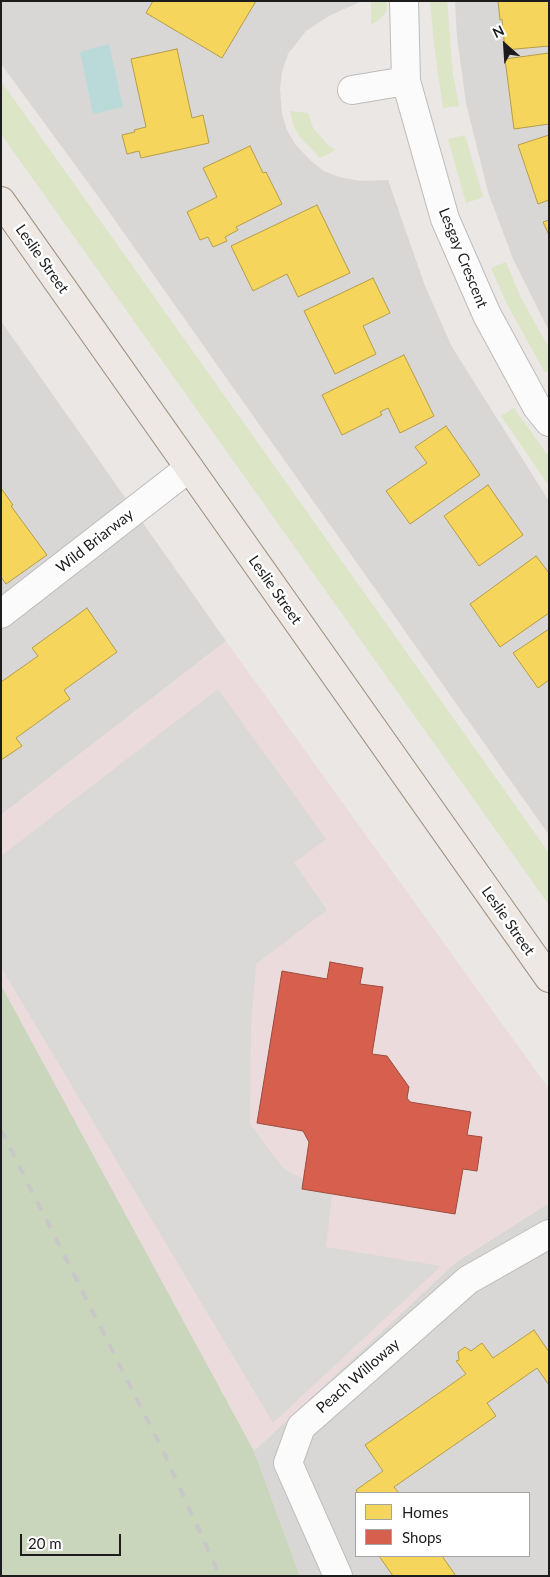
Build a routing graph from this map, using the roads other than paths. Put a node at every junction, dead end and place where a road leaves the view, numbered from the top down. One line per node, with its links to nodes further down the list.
1 (404, 1): 2 (street, Lesgay Crescent)
2 (406, 81): 3 (street); 5 (street, Lesgay Crescent)
3 (352, 90)
4 (1, 201): 6 (main road, Leslie Street)
5 (549, 422)
6 (189, 468): 7 (street, Wild Briarway); 8 (main road, Leslie Street)
7 (1, 614)
8 (549, 978)
9 (549, 1234): 10 (street, Peach Willoway)
10 (338, 1576)

